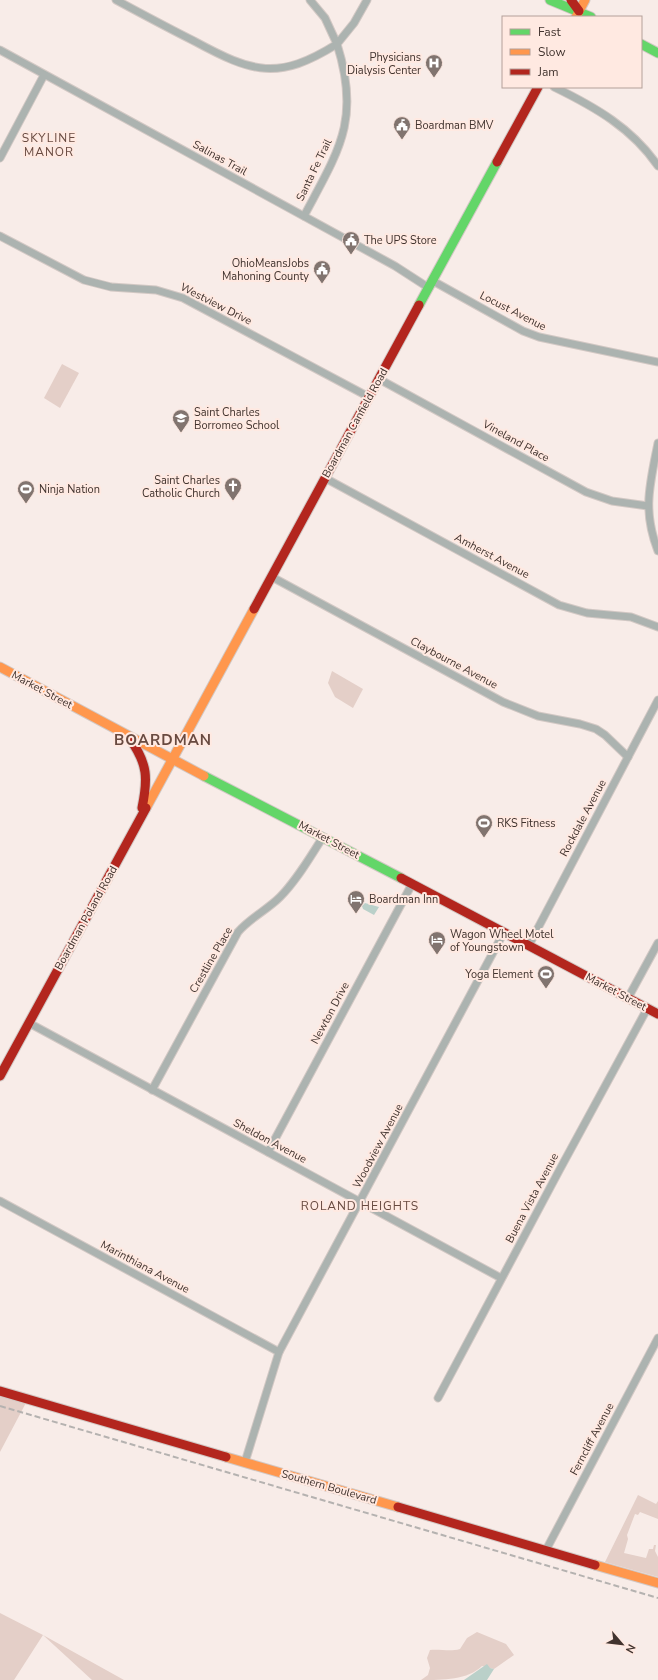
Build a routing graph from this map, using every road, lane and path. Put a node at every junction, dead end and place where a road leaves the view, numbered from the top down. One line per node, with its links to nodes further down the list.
1 (116, 0): 8 (street)
2 (310, 0): 8 (street, Santa Fe Trail)
3 (367, 0): 8 (street)
4 (550, 0): 7 (main road)
5 (571, 0): 7 (main road)
6 (585, 0): 7 (main road)
7 (578, 14)
8 (337, 44): 17 (street, Santa Fe Trail)
9 (642, 45): 11 (main road)
10 (0, 50): 12 (street, Salinas Trail)
11 (658, 53)
12 (44, 75): 15 (street); 17 (street, Salinas Trail)
13 (537, 88): 19 (main road, Boardman Canfield Road)
14 (556, 88): 16 (street)
15 (0, 158)
16 (658, 166)
17 (304, 216): 19 (street, Salinas Trail)
18 (0, 236): 22 (street, Westview Drive)
19 (431, 284): 20 (street, Locust Avenue); 21 (main road, Boardman Canfield Road)
20 (658, 362)
21 (379, 379): 22 (main road, Boardman Canfield Road); 25 (street, Vineland Place)
22 (369, 397): 24 (main road, Boardman Canfield Road)
23 (658, 443): 25 (street)
24 (325, 478): 27 (main road, Boardman Canfield Road); 28 (street, Amherst Avenue)
25 (648, 506): 26 (street)
26 (658, 551)
27 (272, 577): 32 (street, Claybourne Avenue); 33 (main road, Boardman Canfield Road)
28 (658, 627)
29 (0, 667): 31 (main road, Market Street)
30 (658, 700): 32 (street, Rockdale Avenue)
31 (127, 735): 33 (main road, Market Street); 34 (main road)
32 (628, 757): 39 (street, Rockdale Avenue)
33 (172, 760): 34 (main road, Boardman Poland Road); 35 (main road, Market Street)
34 (136, 828): 43 (main road, Boardman Poland Road)
35 (322, 836): 36 (main road, Market Street); 45 (street, Crestline Place)
36 (412, 884): 37 (main road, Market Street); 46 (street, Newton Drive)
37 (504, 932): 39 (main road, Market Street); 48 (street, Woodview Avenue)
38 (658, 943): 40 (street)
39 (529, 945): 40 (main road, Market Street)
40 (628, 998): 41 (main road, Market Street)
41 (647, 1009): 42 (main road, Market Street); 49 (street, Buena Vista Avenue)
42 (658, 1014)
43 (28, 1023): 44 (main road, Boardman Poland Road); 45 (street, Sheldon Avenue)
44 (0, 1076)
45 (152, 1090): 46 (street, Sheldon Avenue)
46 (268, 1152): 48 (street, Sheldon Avenue)
47 (0, 1201): 51 (street, Marinthiana Avenue)
48 (360, 1202): 49 (street, Sheldon Avenue); 51 (street, Woodview Avenue)
49 (501, 1278): 53 (street, Buena Vista Avenue)
50 (658, 1338): 55 (street, Ferncliff Avenue)
51 (279, 1352): 54 (street, Woodview Avenue)
52 (0, 1391): 54 (main road, Southern Boulevard)
53 (438, 1398)
54 (245, 1462): 55 (main road, Southern Boulevard)
55 (546, 1550): 56 (main road, Southern Boulevard)
56 (658, 1583)

